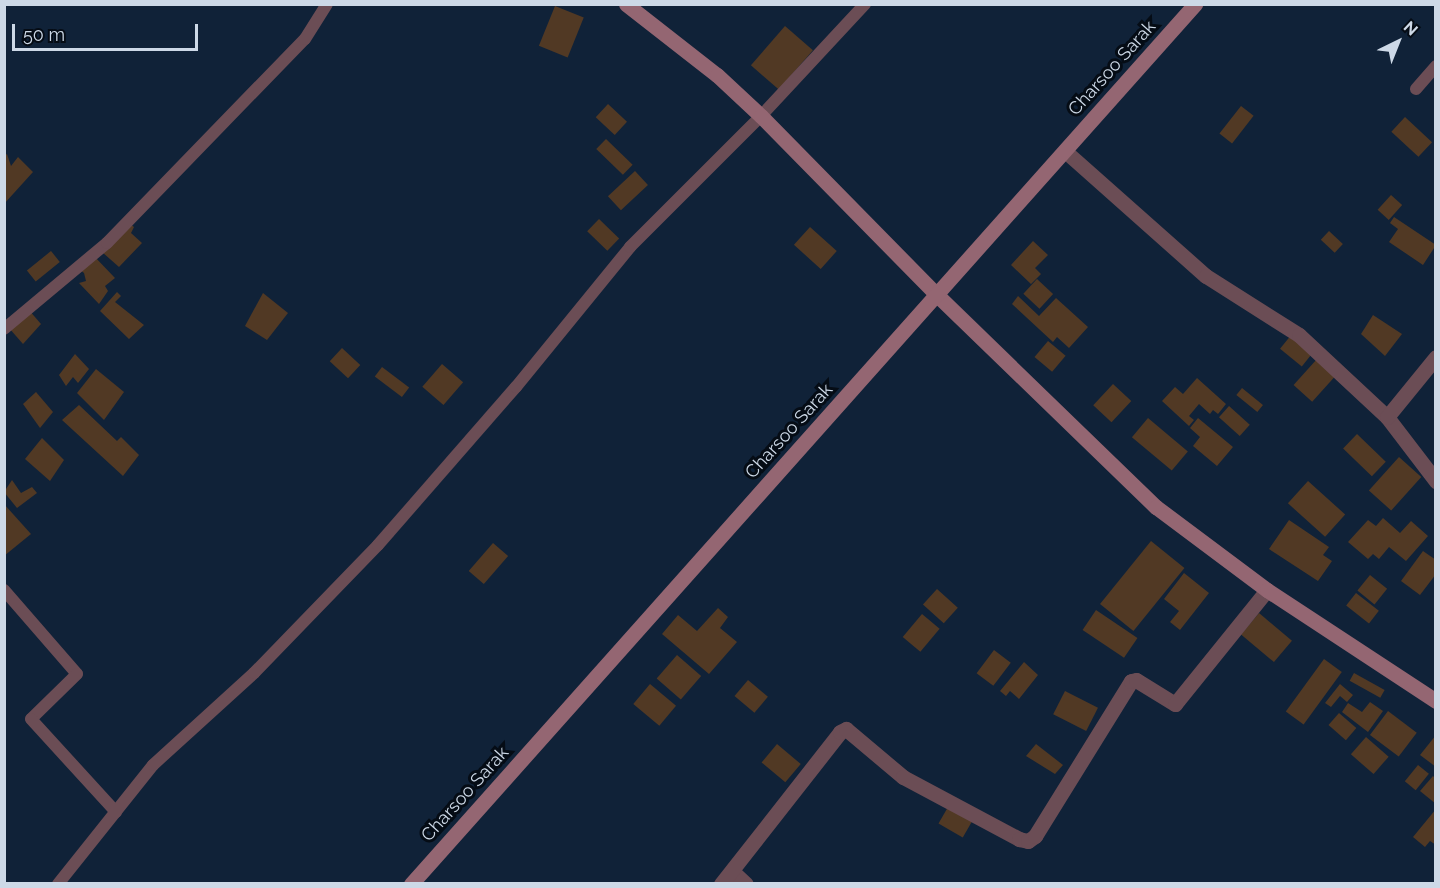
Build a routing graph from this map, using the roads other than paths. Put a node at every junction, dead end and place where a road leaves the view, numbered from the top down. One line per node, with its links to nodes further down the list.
1 (327, 4): 10 (lane)
2 (626, 4): 7 (street)
3 (866, 4): 7 (lane)
4 (1195, 4): 8 (street, Charsoo Sarak)
5 (1436, 66): 6 (lane)
6 (1416, 89)
7 (761, 116): 9 (street); 17 (lane)
8 (1065, 151): 9 (street, Charsoo Sarak); 12 (street)
9 (937, 295): 15 (street); 20 (street, Charsoo Sarak)
10 (4, 329)
11 (1436, 357): 12 (street)
12 (1386, 417): 13 (street)
13 (1436, 481)
14 (4, 590): 17 (lane)
15 (1267, 590): 16 (street); 18 (street)
16 (1436, 701)
17 (116, 812): 19 (lane)
18 (732, 871): 21 (street); 22 (street)
19 (58, 884)
20 (411, 884)
21 (721, 884)
22 (746, 884)

